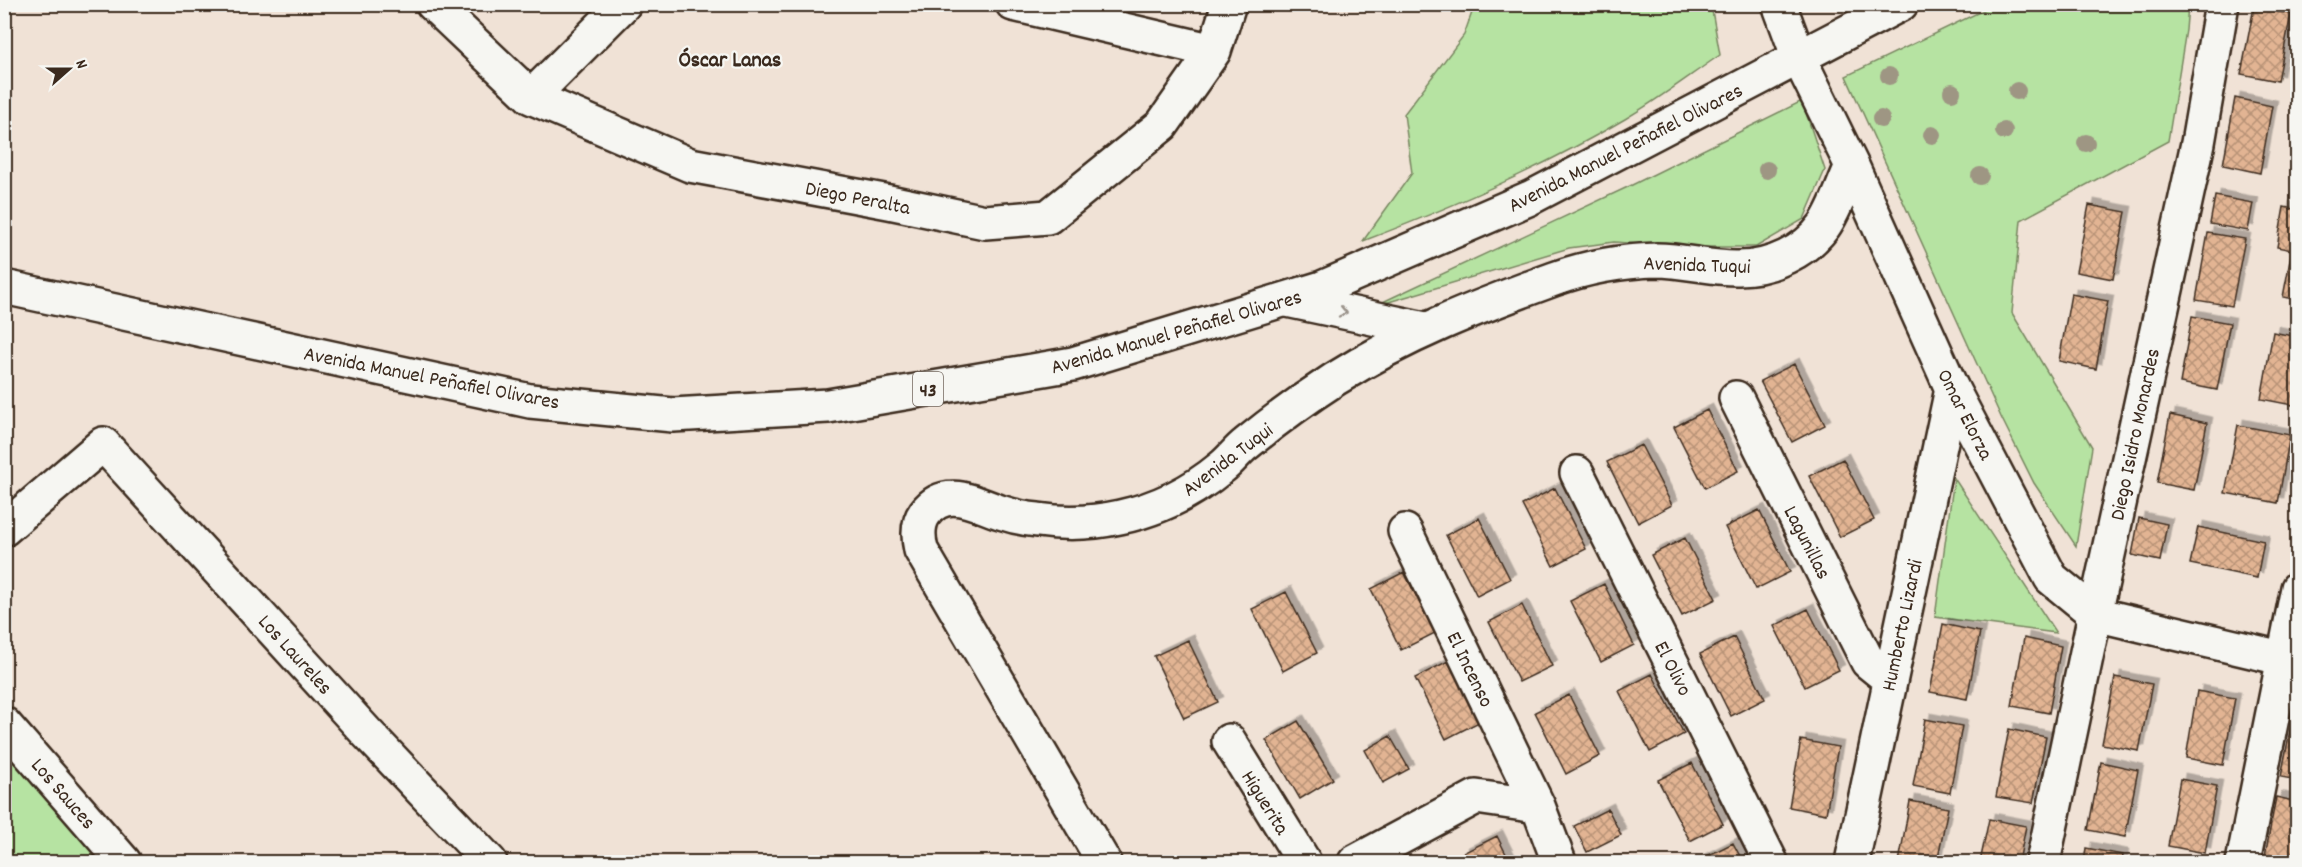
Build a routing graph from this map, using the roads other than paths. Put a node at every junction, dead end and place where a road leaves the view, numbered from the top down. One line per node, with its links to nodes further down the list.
1 (433, 4): 10 (street, Diego Peralta)
2 (624, 4): 10 (street)
3 (1013, 4): 8 (street)
4 (1229, 4): 8 (street, Diego Peralta)
5 (1779, 4): 9 (street, Omar Elorza)
6 (1901, 4): 9 (street, Avenida Manuel Peñafiel Olivares / 43)
7 (2222, 4): 21 (street, Diego Isidro Monardes)
8 (1214, 51): 10 (street, Diego Peralta)
9 (1799, 58): 11 (street, Omar Elorza); 13 (street, Avenida Manuel Peñafiel Olivares / 43)
10 (531, 97)
11 (1852, 166): 14 (street, Avenida Tuqui); 15 (street, Omar Elorza)
12 (4, 287): 13 (street, Avenida Manuel Peñafiel Olivares / 43)
13 (1286, 300): 14 (street, one-way to 14)
14 (1425, 329): 29 (street, Avenida Tuqui)
15 (1952, 388): 21 (street, Omar Elorza); 23 (street, Humberto Lizardi)
16 (1736, 398): 23 (street, Lagunillas)
17 (1577, 473): 33 (street, El Olivo)
18 (4, 529): 28 (street, Los Laureles)
19 (1405, 531): 26 (street, El Incenso)
20 (2298, 588): 22 (street)
21 (2095, 614): 22 (street, Omar Elorza); 35 (street, Diego Isidro Monardes)
22 (2291, 661): 36 (street)
23 (1889, 679): 34 (street, Humberto Lizardi)
24 (4, 724): 27 (street, Los Sauces)
25 (1229, 741): 30 (street, Higuerita)
26 (1538, 807): 31 (street); 32 (street, El Incenso)
27 (124, 862)
28 (490, 862)
29 (1104, 862)
30 (1304, 862)
31 (1355, 862)
32 (1559, 862)
33 (1771, 862)
34 (1852, 862)
35 (2043, 862)
36 (2242, 862)

